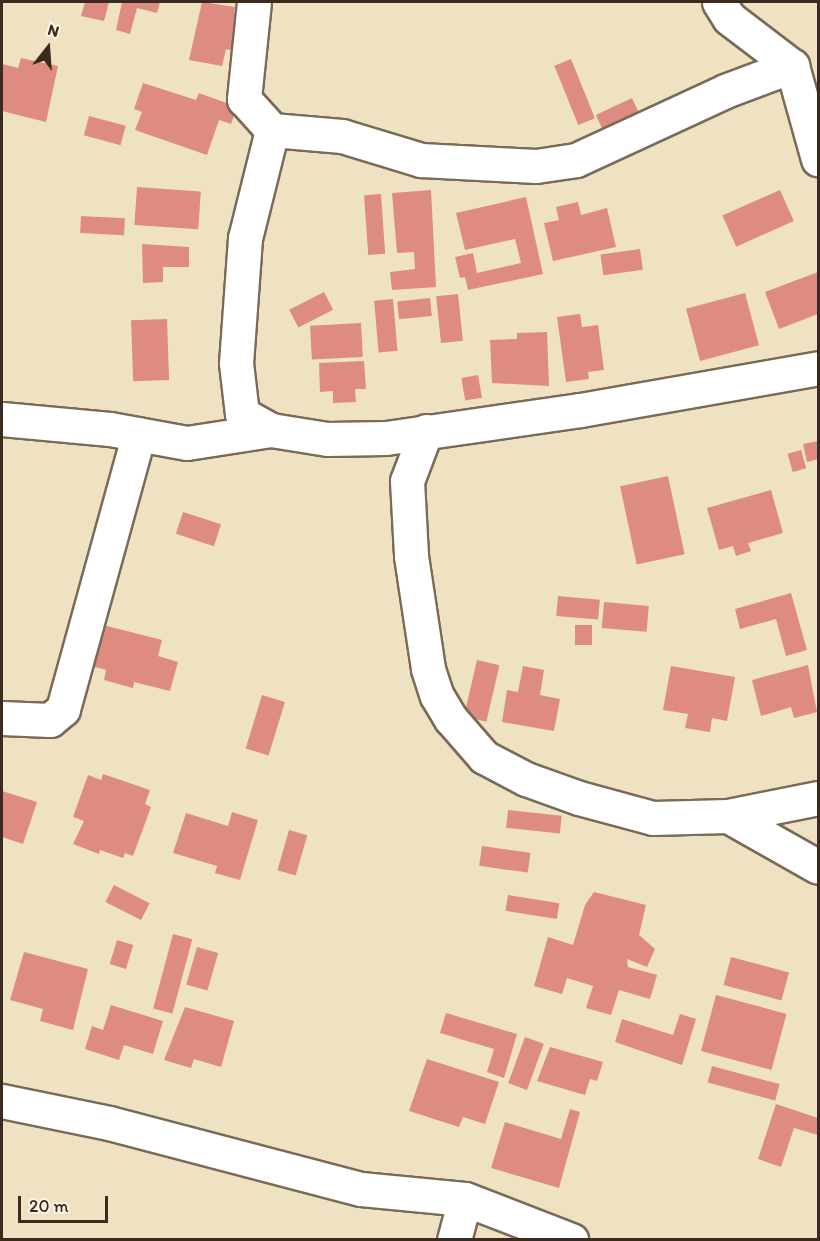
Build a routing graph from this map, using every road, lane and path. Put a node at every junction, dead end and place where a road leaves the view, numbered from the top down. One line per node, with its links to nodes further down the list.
1 (254, 2): 4 (street)
2 (719, 2): 3 (street)
3 (792, 66): 4 (street); 5 (street)
4 (272, 130): 8 (street)
5 (819, 159)
6 (819, 368): 9 (street)
7 (2, 418): 10 (street)
8 (271, 430): 9 (street); 10 (street)
9 (426, 431): 13 (street)
10 (139, 434): 11 (street)
11 (2, 718)
12 (819, 798): 13 (street)
13 (728, 816): 14 (street)
14 (819, 867)
15 (2, 1101): 16 (street)
16 (465, 1199): 17 (street); 18 (street)
17 (454, 1239)
18 (571, 1239)

